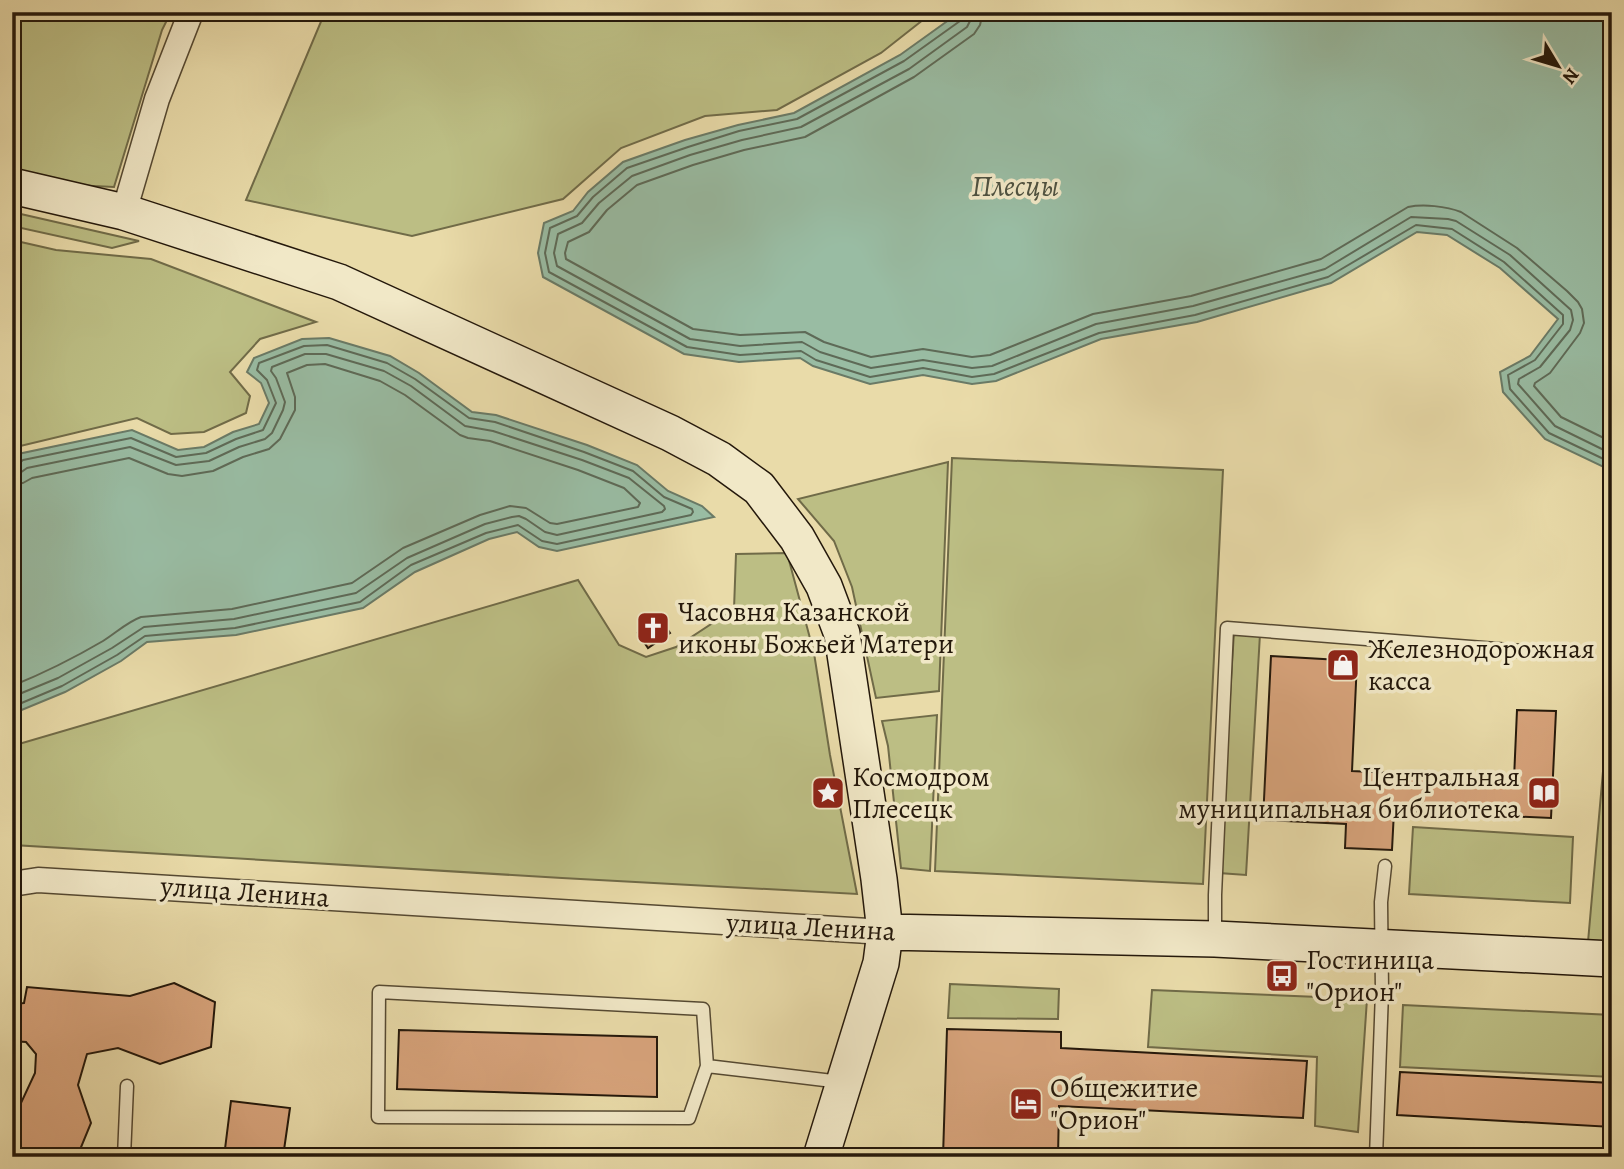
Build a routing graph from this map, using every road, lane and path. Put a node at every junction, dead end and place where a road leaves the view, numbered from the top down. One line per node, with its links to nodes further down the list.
1 (191, 12): 3 (street)
2 (12, 186): 3 (main road)
3 (124, 212): 7 (main road)
4 (1547, 653): 8 (lane)
5 (1385, 866): 9 (lane)
6 (12, 884): 7 (street, улица Ленина)
7 (885, 932): 8 (main road, улица Ленина); 12 (main road)
8 (1215, 939): 9 (main road, улица Ленина)
9 (1382, 949): 10 (main road, улица Ленина); 16 (lane)
10 (1612, 959)
11 (707, 1066): 11 (lane); 12 (lane)
12 (845, 1083): 15 (main road)
13 (127, 1086): 14 (lane)
14 (124, 1157)
15 (821, 1157)
16 (1376, 1157)

